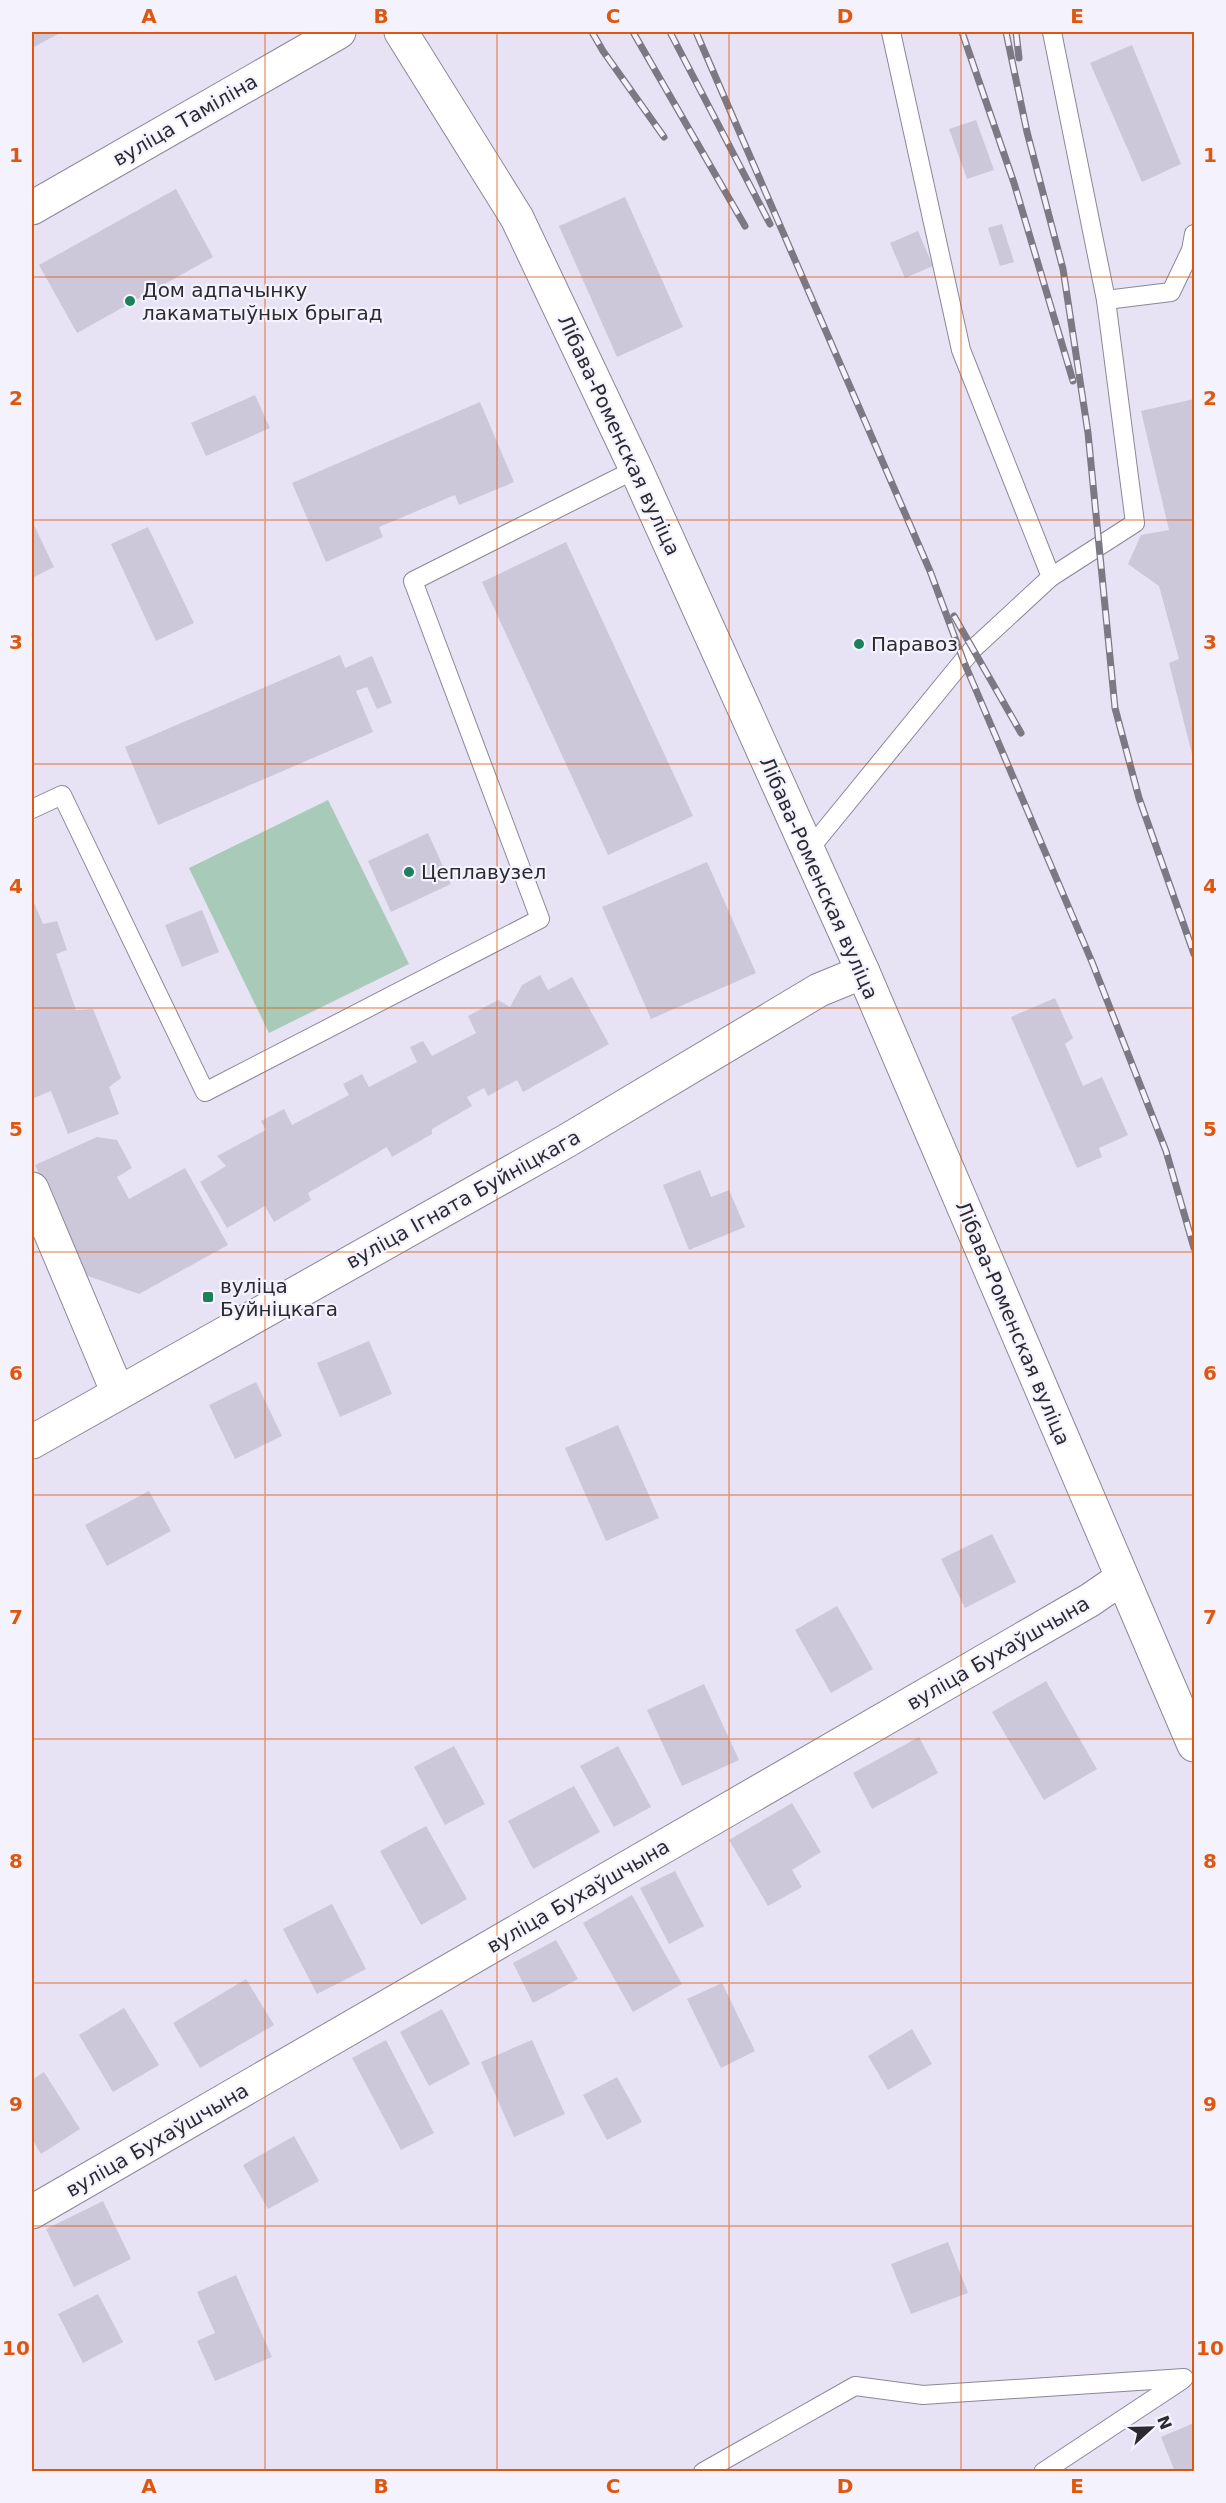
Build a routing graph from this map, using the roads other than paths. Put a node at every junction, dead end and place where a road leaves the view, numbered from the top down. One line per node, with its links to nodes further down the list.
1 (339, 32): 5 (street, вуліца Таміліна)
2 (401, 32): 8 (street, Лібава-Роменская вуліца)
3 (891, 32): 9 (lane)
4 (1052, 32): 7 (lane)
5 (32, 208)
6 (1194, 234): 7 (lane)
7 (1106, 300): 9 (lane)
8 (636, 469): 10 (lane); 11 (street, Лібава-Роменская вуліца)
9 (1051, 577): 11 (lane)
10 (32, 809)
11 (807, 852): 12 (street, Лібава-Роменская вуліца)
12 (863, 972): 14 (street, вуліца Ігната Буйніцкага); 16 (street, Лібава-Роменская вуліца)
13 (32, 1189): 14 (street)
14 (118, 1393): 15 (street, вуліца Ігната Буйніцкага)
15 (32, 1442)
16 (1122, 1578): 17 (street, Лібава-Роменская вуліца); 18 (street, вуліца Бухаўшчына)
17 (1194, 1745)
18 (32, 2212)
19 (1189, 2376): 20 (lane); 21 (lane)
20 (704, 2472)
21 (1043, 2472)

